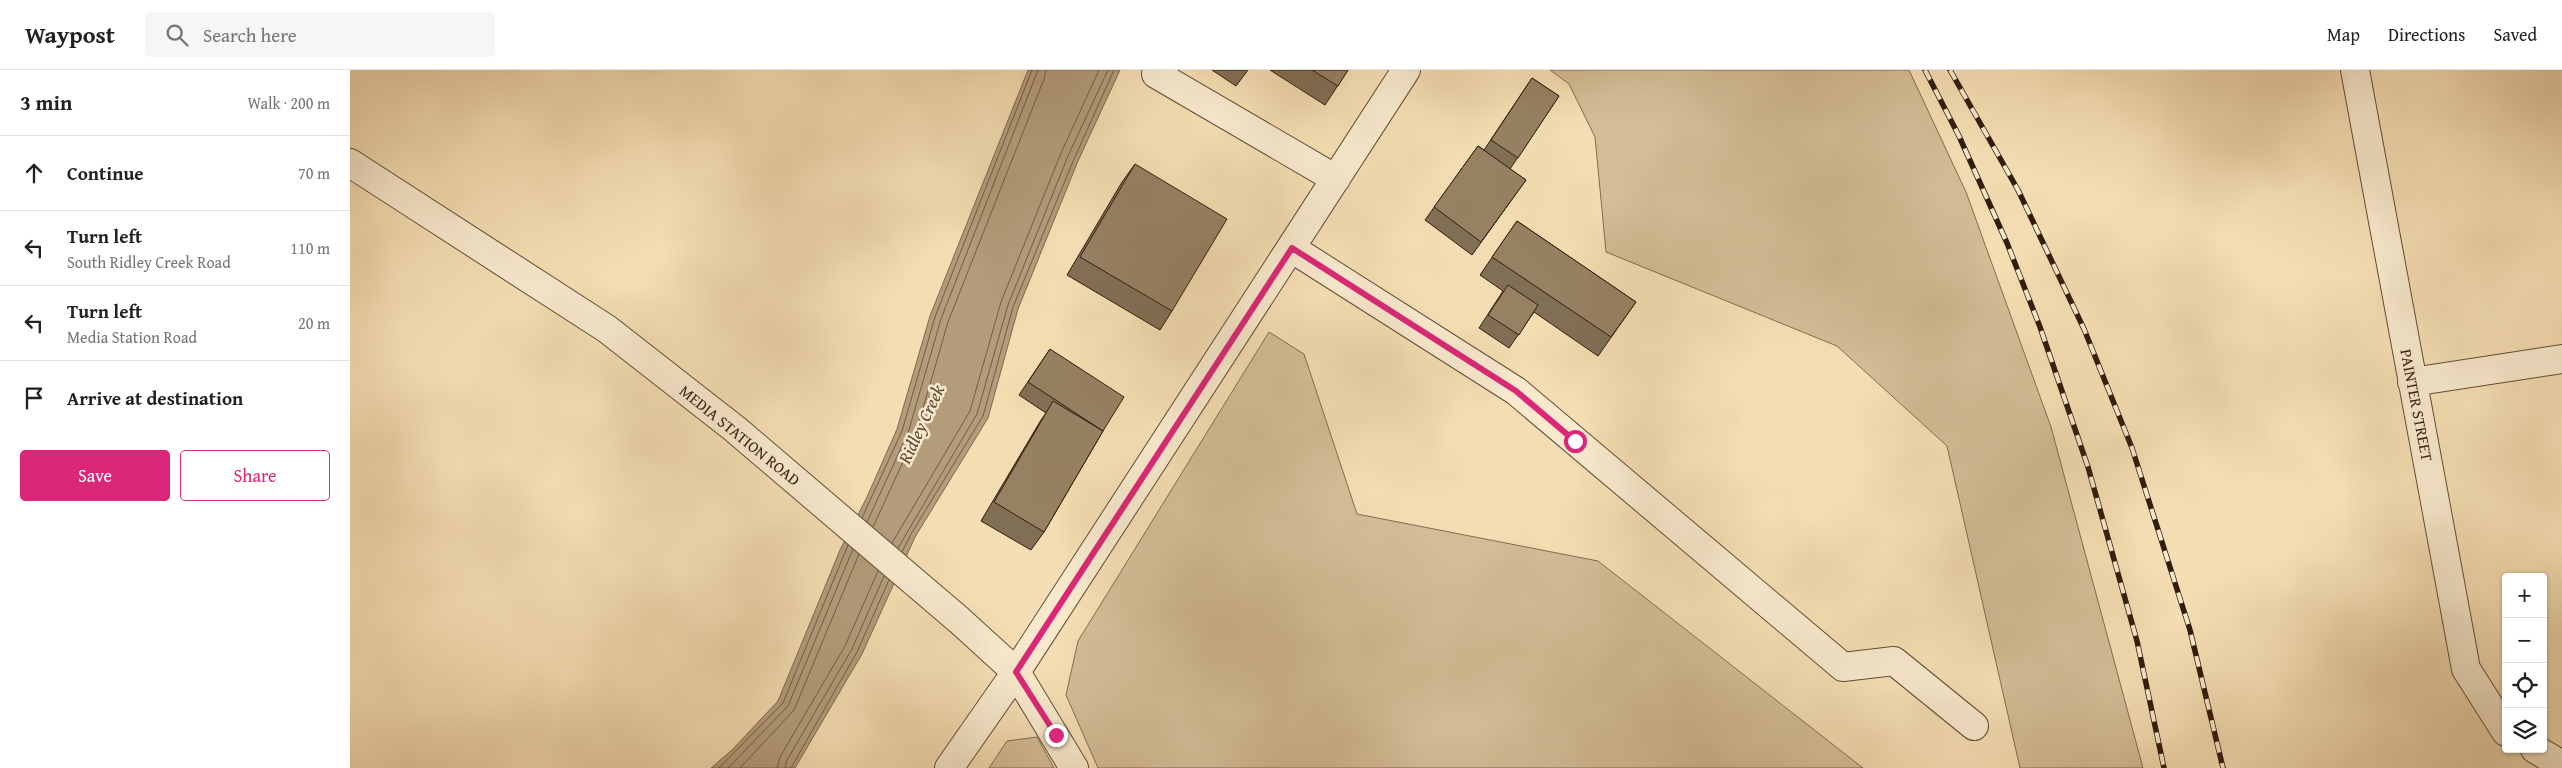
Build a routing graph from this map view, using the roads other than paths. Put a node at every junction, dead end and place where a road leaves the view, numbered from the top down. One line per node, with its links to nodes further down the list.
1 (1158, 70): 5 (street)
2 (1406, 70): 5 (street)
3 (2355, 70): 8 (street, PAINTER STREET)
4 (350, 163): 9 (street, MEDIA STATION ROAD)
5 (1336, 178): 6 (street)
6 (1292, 248): 9 (street); 10 (street)
7 (2562, 359): 8 (street)
8 (2412, 382): 11 (street, PAINTER STREET)
9 (1016, 672): 14 (street); 15 (street, MEDIA STATION ROAD)
10 (1974, 726)
11 (2502, 727)
12 (2542, 753): 13 (street)
13 (2562, 765)
14 (949, 768)
15 (1074, 768)

